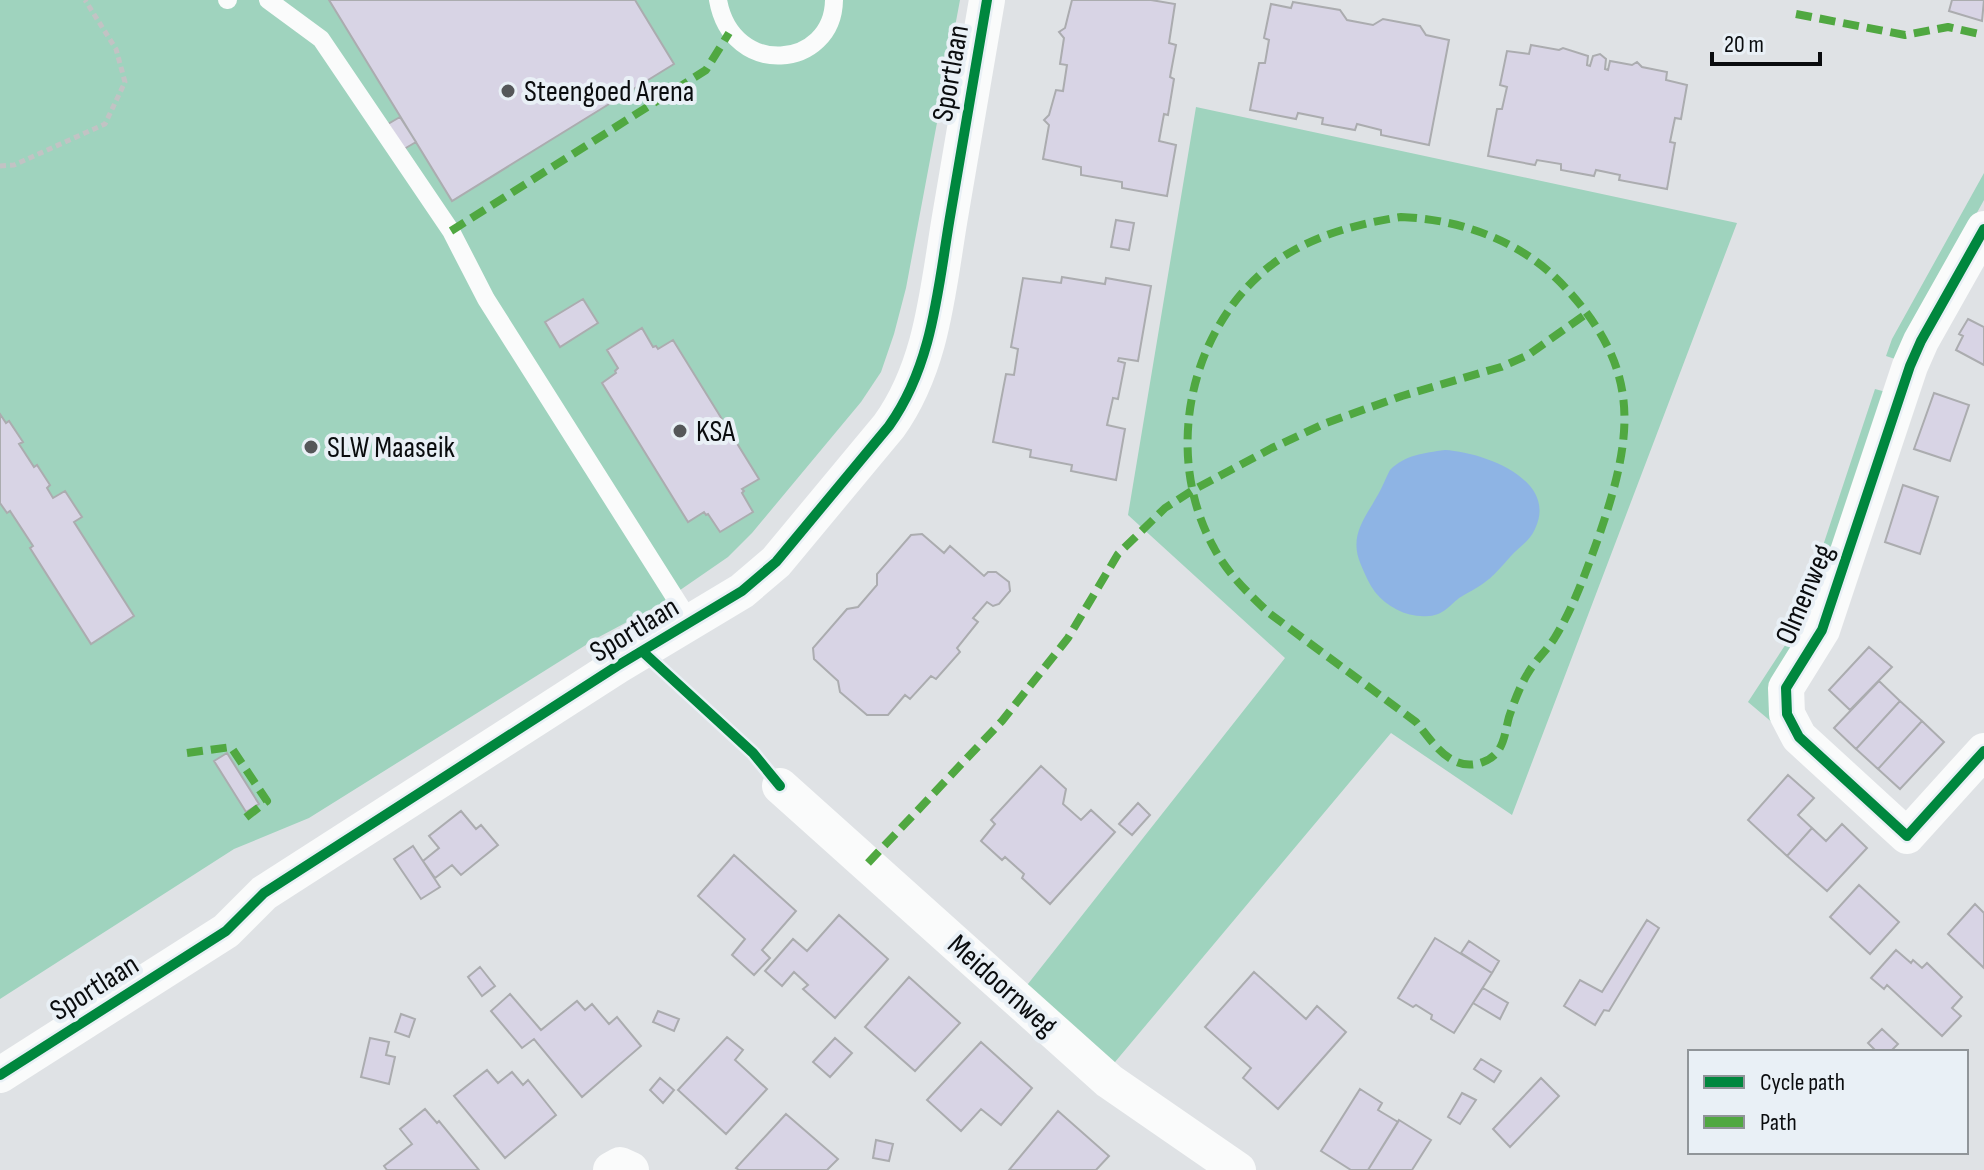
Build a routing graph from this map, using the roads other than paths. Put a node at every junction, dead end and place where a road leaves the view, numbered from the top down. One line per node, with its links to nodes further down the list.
1 (268, 0): 6 (lane)
2 (718, 0): 3 (lane)
3 (834, 0)
4 (987, 0): 6 (street, Sportlaan)
5 (1984, 229): 7 (street, Olmenweg)
6 (691, 623): 9 (street, Sportlaan)
7 (1984, 751)
8 (780, 786): 12 (street, Meidoornweg)
9 (0, 1075)
10 (611, 1170): 11 (street)
11 (631, 1170)
12 (1238, 1170)

